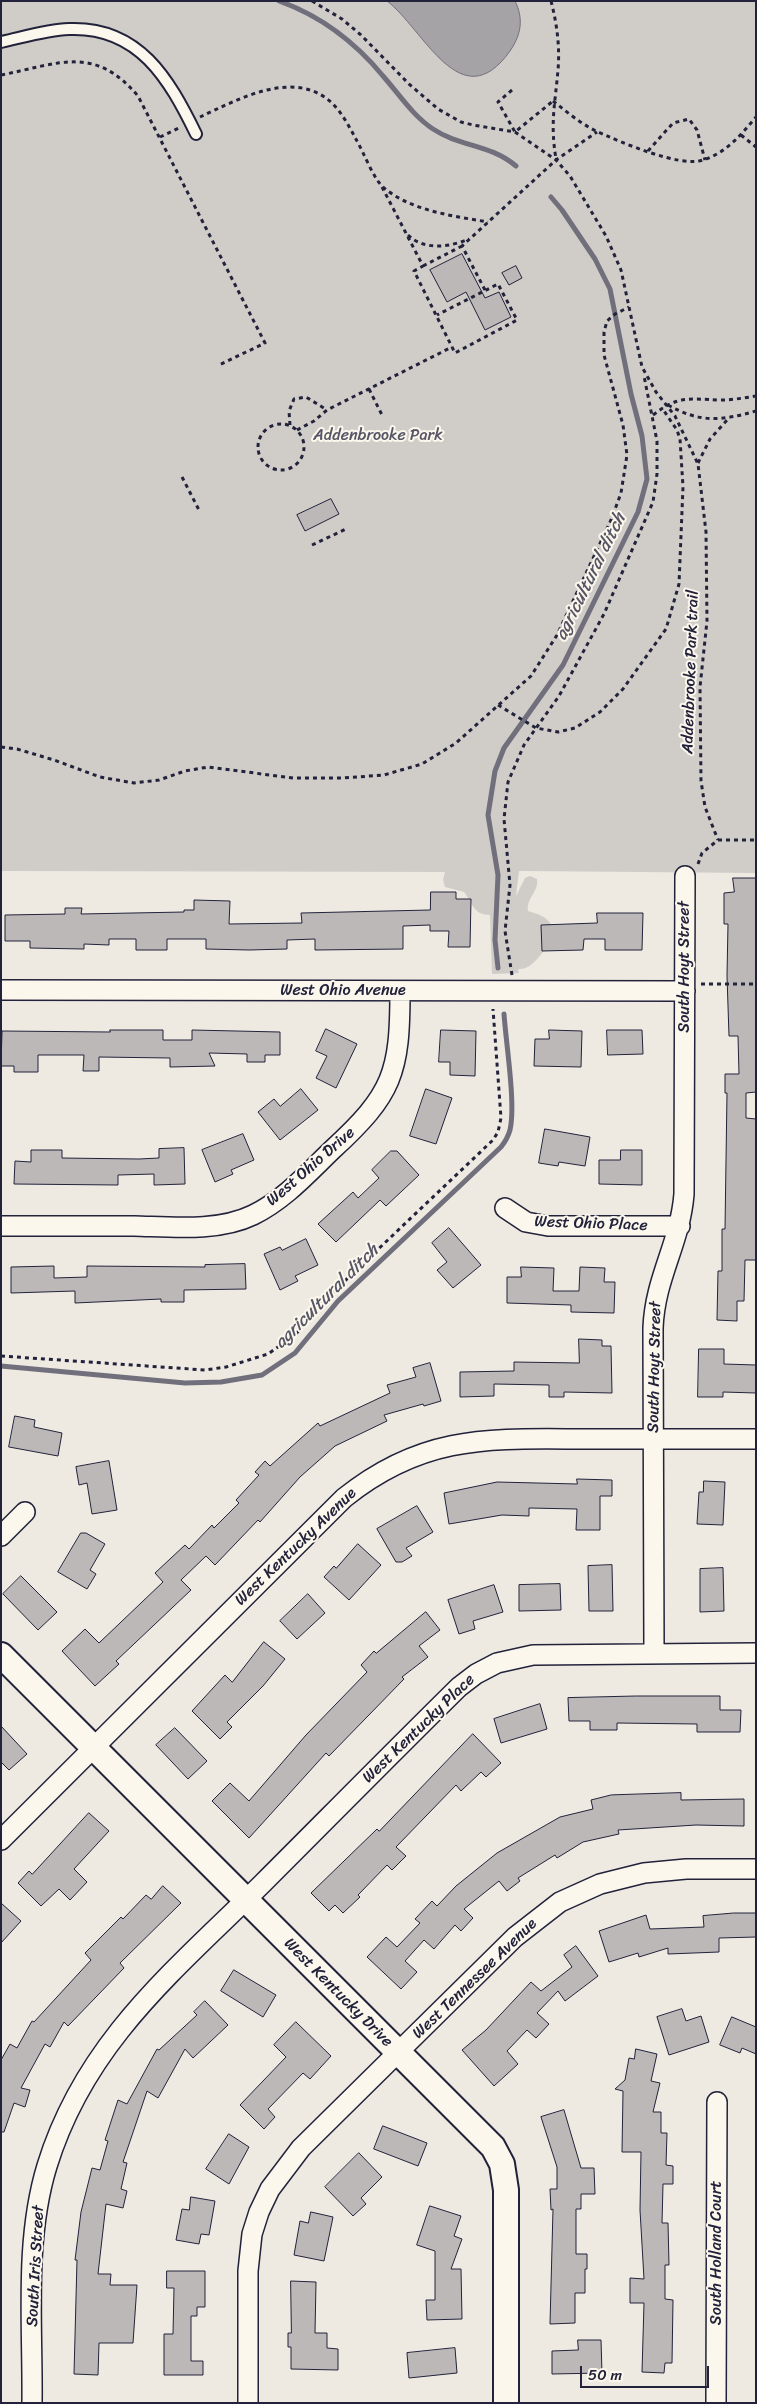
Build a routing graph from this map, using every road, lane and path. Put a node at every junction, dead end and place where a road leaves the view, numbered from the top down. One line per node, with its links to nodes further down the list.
1 (312, 1): 11 (path, Addenbrooke Park trail)
2 (551, 1): 6 (path)
3 (1, 42): 12 (lane)
4 (1, 75): 14 (path)
5 (512, 90): 11 (path)
6 (554, 101): 10 (path); 11 (path); 17 (path)
7 (202, 116): 19 (path)
8 (756, 117): 13 (path)
9 (178, 128): 14 (path)
10 (597, 131): 16 (path); 17 (path)
11 (515, 132): 17 (path, Addenbrooke Park trail)
12 (196, 134)
13 (741, 135): 15 (path); 18 (path)
14 (160, 137): 29 (path)
15 (756, 147)
16 (648, 151): 18 (path); 18 (path)
17 (556, 160): 20 (path); 26 (path, Addenbrooke Park trail)
18 (706, 160)
19 (382, 186): 20 (path); 21 (path)
20 (488, 222): 22 (path)
21 (406, 232): 22 (path); 24 (path)
22 (472, 238): 23 (path)
23 (462, 246): 24 (path); 25 (path)
24 (423, 266): 27 (path)
25 (485, 290): 27 (path); 28 (path)
26 (629, 308): 30 (path, Addenbrooke Park trail); 47 (path)
27 (437, 316): 28 (path)
28 (452, 347): 31 (path)
29 (219, 365)
30 (642, 369): 33 (path, Addenbrooke Park trail); 37 (path)
31 (369, 389): 35 (path); 38 (path)
32 (756, 396): 33 (path)
33 (666, 404): 34 (path); 39 (path, Addenbrooke Park trail); 42 (path, Addenbrooke Park trail)
34 (662, 408): 37 (path); 48 (path)
35 (327, 410): 40 (path); 41 (path)
36 (756, 411): 39 (path, Addenbrooke Park trail)
37 (652, 415): 48 (path)
38 (383, 417)
39 (729, 419): 42 (path, Addenbrooke Park trail)
40 (290, 425): 41 (path); 41 (path)
41 (297, 430)
42 (698, 464): 50 (path, Addenbrooke Park trail)
43 (182, 477): 44 (path)
44 (199, 510)
45 (346, 528): 46 (path)
46 (312, 545)
47 (498, 705): 48 (path); 49 (path)
48 (536, 728): 58 (path)
49 (1, 747)
50 (718, 840): 51 (path); 52 (path)
51 (756, 840)
52 (691, 872): 54 (street, South Hoyt Street)
53 (756, 984): 54 (path)
54 (685, 987): 58 (street, West Ohio Avenue); 61 (street, South Hoyt Street)
55 (1, 990): 56 (street, West Ohio Avenue)
56 (400, 991): 57 (street, West Ohio Avenue); 60 (street, West Ohio Drive)
57 (491, 991): 58 (street, West Ohio Avenue); 62 (path)
58 (513, 991)
59 (505, 1208): 61 (street, West Ohio Place)
60 (1, 1226)
61 (680, 1226): 63 (street, South Hoyt Street)
62 (1, 1356)
63 (654, 1439): 64 (street, West Kentucky Avenue); 67 (street, South Hoyt Street); 70 (street, West Kentucky Avenue)
64 (756, 1439)
65 (25, 1512): 66 (street)
66 (1, 1536)
67 (654, 1653): 68 (street, West Kentucky Place); 73 (street, West Kentucky Place)
68 (756, 1653)
69 (1, 1655): 70 (street, West Kentucky Drive)
70 (94, 1747): 71 (street, West Kentucky Avenue); 73 (street, West Kentucky Drive)
71 (1, 1840)
72 (756, 1869): 74 (street, West Tennessee Avenue)
73 (246, 1900): 74 (street, West Kentucky Drive); 76 (street, South Iris Street)
74 (399, 2053): 77 (street, West Tennessee Avenue); 78 (street, West Kentucky Drive)
75 (717, 2102): 79 (street, South Holland Court)
76 (32, 2403)
77 (248, 2403)
78 (506, 2403)
79 (716, 2403)

